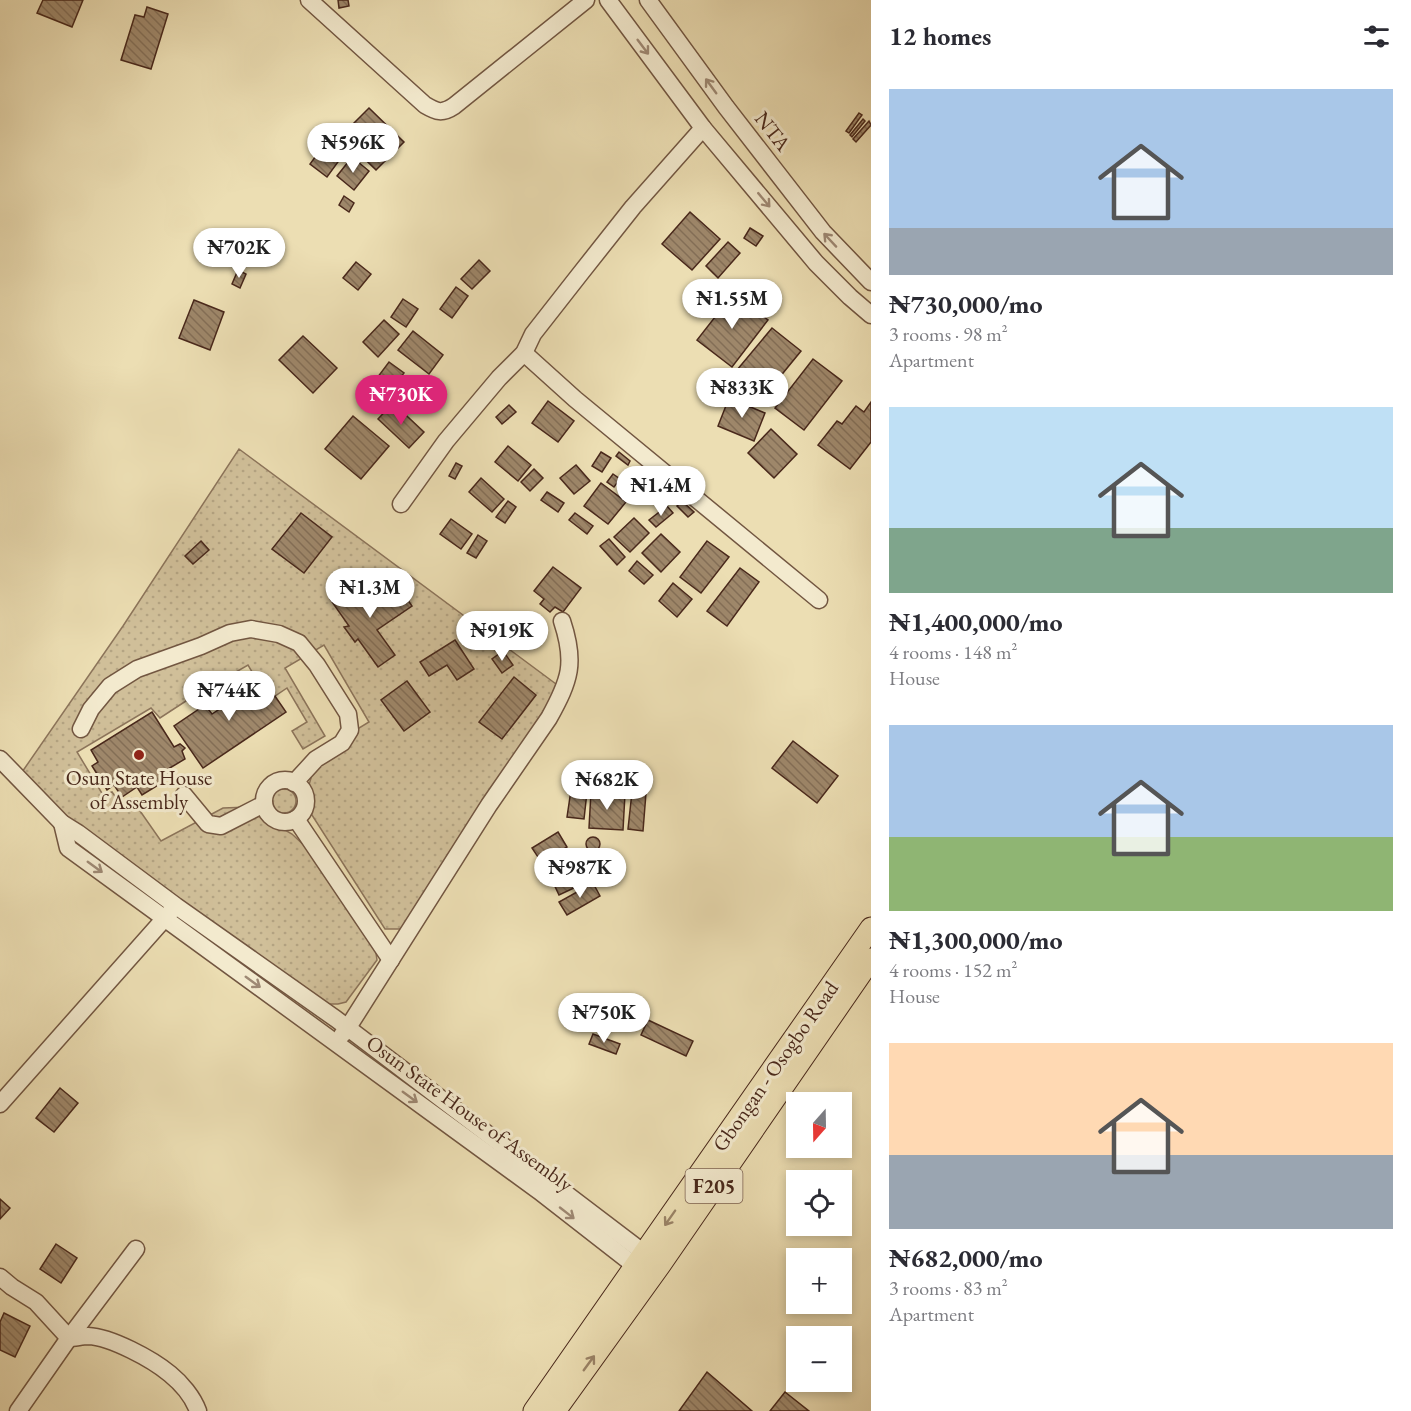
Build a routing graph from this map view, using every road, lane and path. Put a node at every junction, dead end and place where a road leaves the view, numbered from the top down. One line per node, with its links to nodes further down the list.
1 (309, 0): 2 (street)
2 (586, 0)
3 (608, 0): 5 (street, one-way to 5)
4 (648, 0): 6 (street, NTA, one-way to 4)
5 (703, 128): 7 (street, one-way to 7); 8 (street)
6 (871, 282)
7 (871, 315)
8 (524, 353): 9 (street); 10 (street)
9 (401, 504)
10 (819, 600)
11 (562, 621): 21 (street)
12 (81, 729): 14 (street)
13 (0, 759): 18 (street, Osun State House of Assembly)
14 (294, 783): 16 (street); 17 (street)
15 (184, 795): 16 (street)
16 (264, 804): 17 (street)
17 (296, 819): 21 (street)
18 (170, 912): 22 (street, Osun State House of Assembly); 23 (street, Osun State House of Assembly, one-way to 23); 24 (street)
19 (871, 928): 26 (main road, Gbongan - Osogbo Road / F205, one-way to 26)
20 (871, 959): 26 (main road, Gbongan - Osogbo Road / F205)
21 (391, 960): 22 (street)
22 (348, 1029): 23 (street); 26 (street, Osun State House of Assembly)
23 (336, 1042): 26 (street, Osun State House of Assembly, one-way to 26)
24 (0, 1104)
25 (136, 1249): 28 (street)
26 (648, 1266): 31 (main road, Gbongan - Osogbo Road / F205); 32 (main road, Gbongan - Osogbo Road / F205, one-way to 26)
27 (0, 1277): 28 (street)
28 (69, 1338): 29 (street); 30 (street)
29 (18, 1411)
30 (198, 1411)
31 (534, 1411)
32 (555, 1411)

